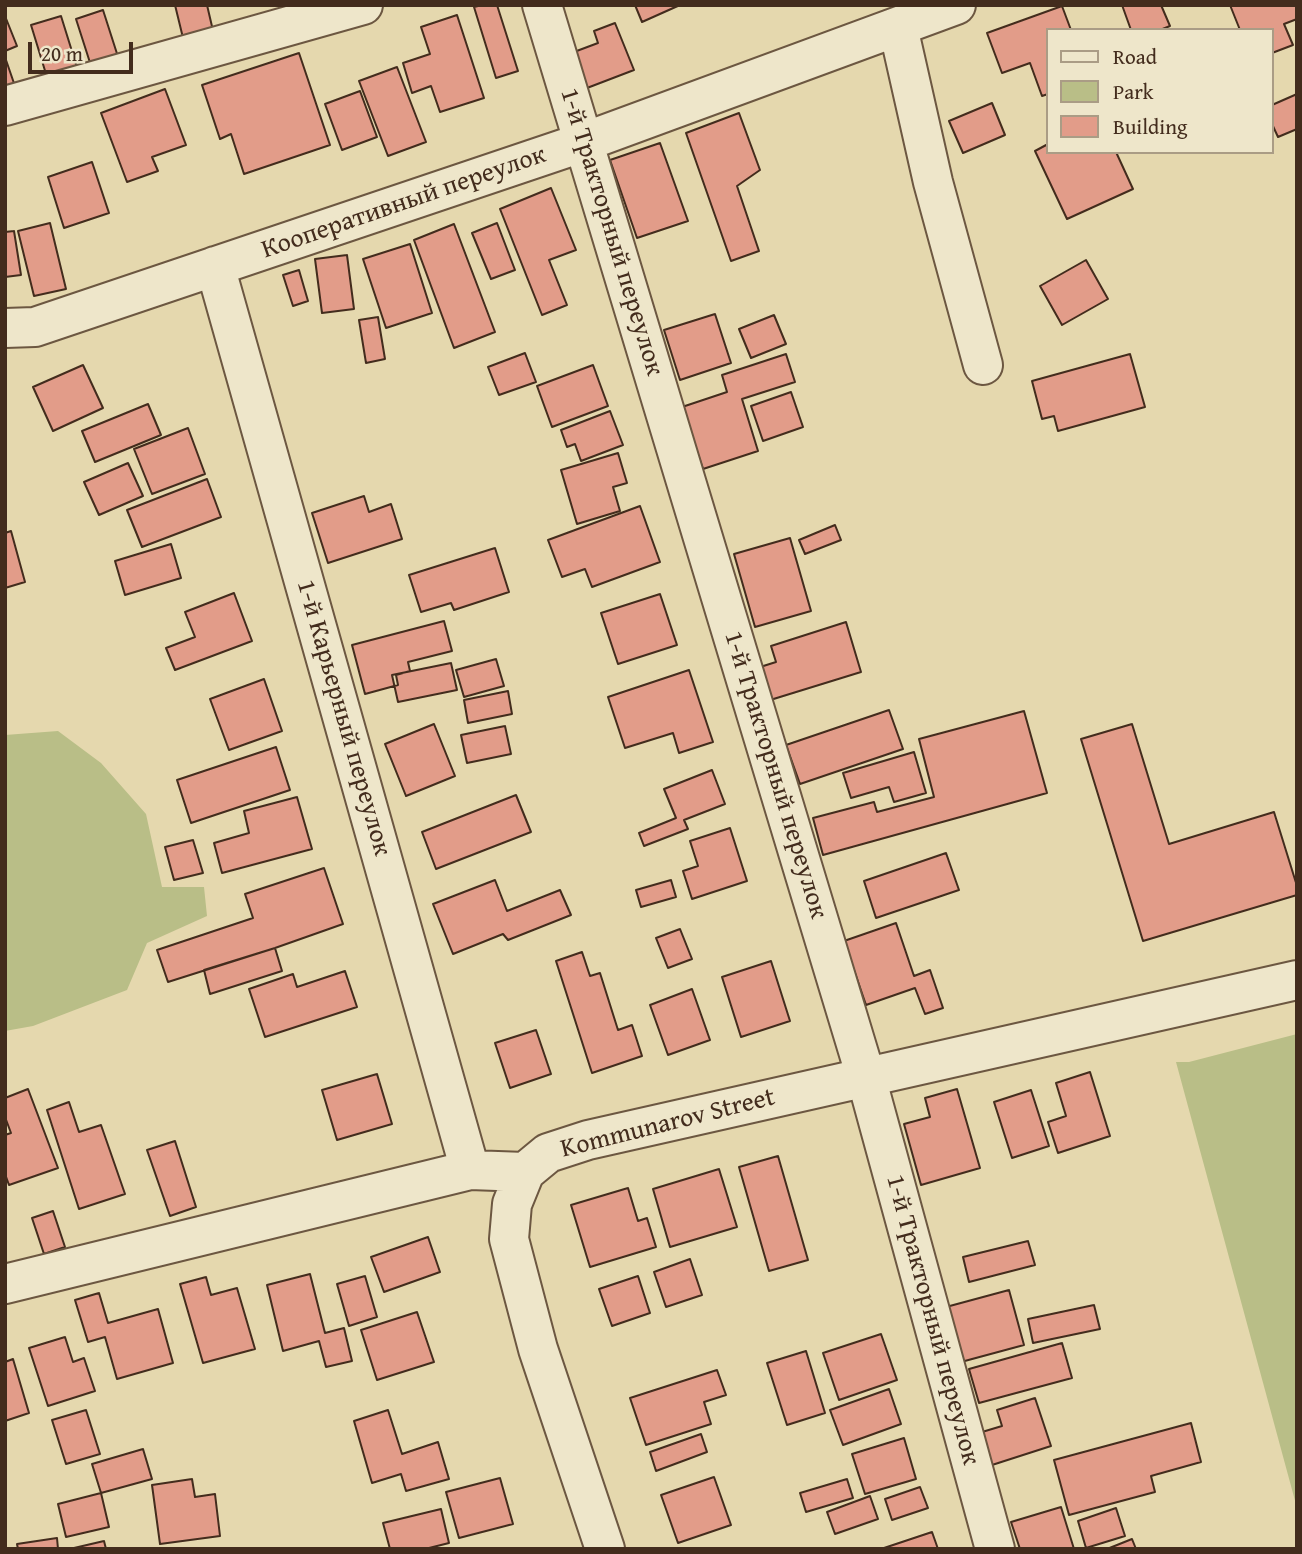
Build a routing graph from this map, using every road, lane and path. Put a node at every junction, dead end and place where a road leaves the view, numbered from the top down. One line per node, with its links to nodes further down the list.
1 (363, 5): 5 (street)
2 (542, 5): 6 (street, 1-й Тракторный переулок)
3 (956, 5): 4 (street, Кооперативный переулок)
4 (898, 27): 6 (street, Кооперативный переулок); 9 (street)
5 (5, 106)
6 (584, 142): 7 (street, Кооперативный переулок); 11 (street, 1-й Тракторный переулок)
7 (215, 266): 8 (street, Кооперативный переулок); 12 (street, 1-й Карьерный переулок)
8 (5, 328)
9 (983, 365)
10 (1297, 980): 11 (street, Kommunarov Street)
11 (866, 1077): 13 (street, Kommunarov Street); 16 (street, 1-й Тракторный переулок)
12 (470, 1170): 13 (street); 14 (street)
13 (524, 1172): 15 (street)
14 (5, 1284)
15 (605, 1549)
16 (995, 1549)

